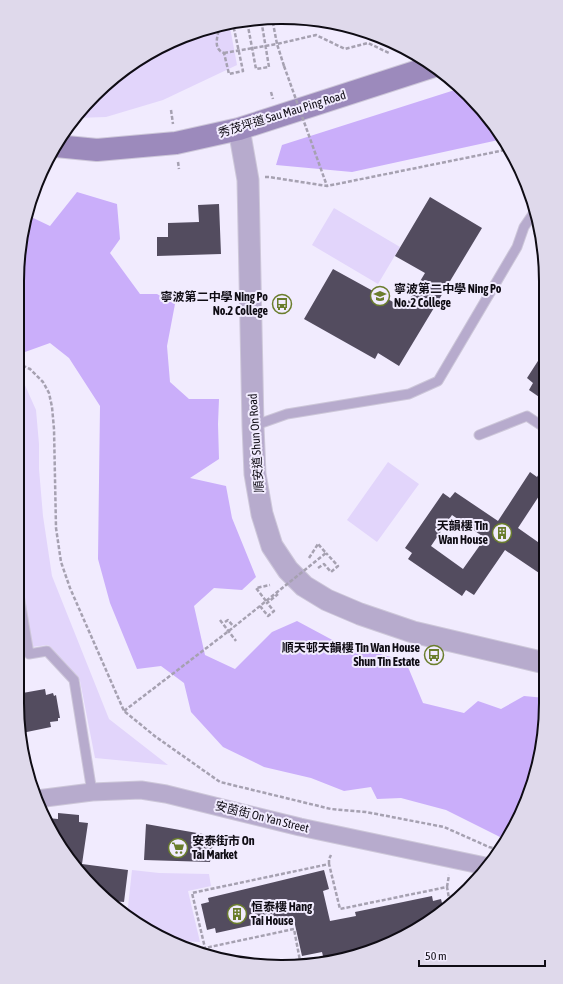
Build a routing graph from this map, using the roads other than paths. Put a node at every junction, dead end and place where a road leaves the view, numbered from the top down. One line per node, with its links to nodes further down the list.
1 (427, 68): 2 (main road, 秀茂坪道 Sau Mau Ping Road)
2 (239, 129): 3 (main road, 秀茂坪道 Sau Mau Ping Road); 6 (street, 順安道 Shun On Road)
3 (62, 147)
4 (531, 217): 6 (lane)
5 (539, 424): 7 (lane)
6 (253, 426): 9 (street, 順安道 Shun On Road)
7 (480, 435)
8 (24, 624): 10 (lane)
9 (539, 662)
10 (92, 792): 11 (street, 安茵街 On Yan Street); 12 (street, 安茵街 On Yan Street)
11 (43, 798)
12 (479, 867)

